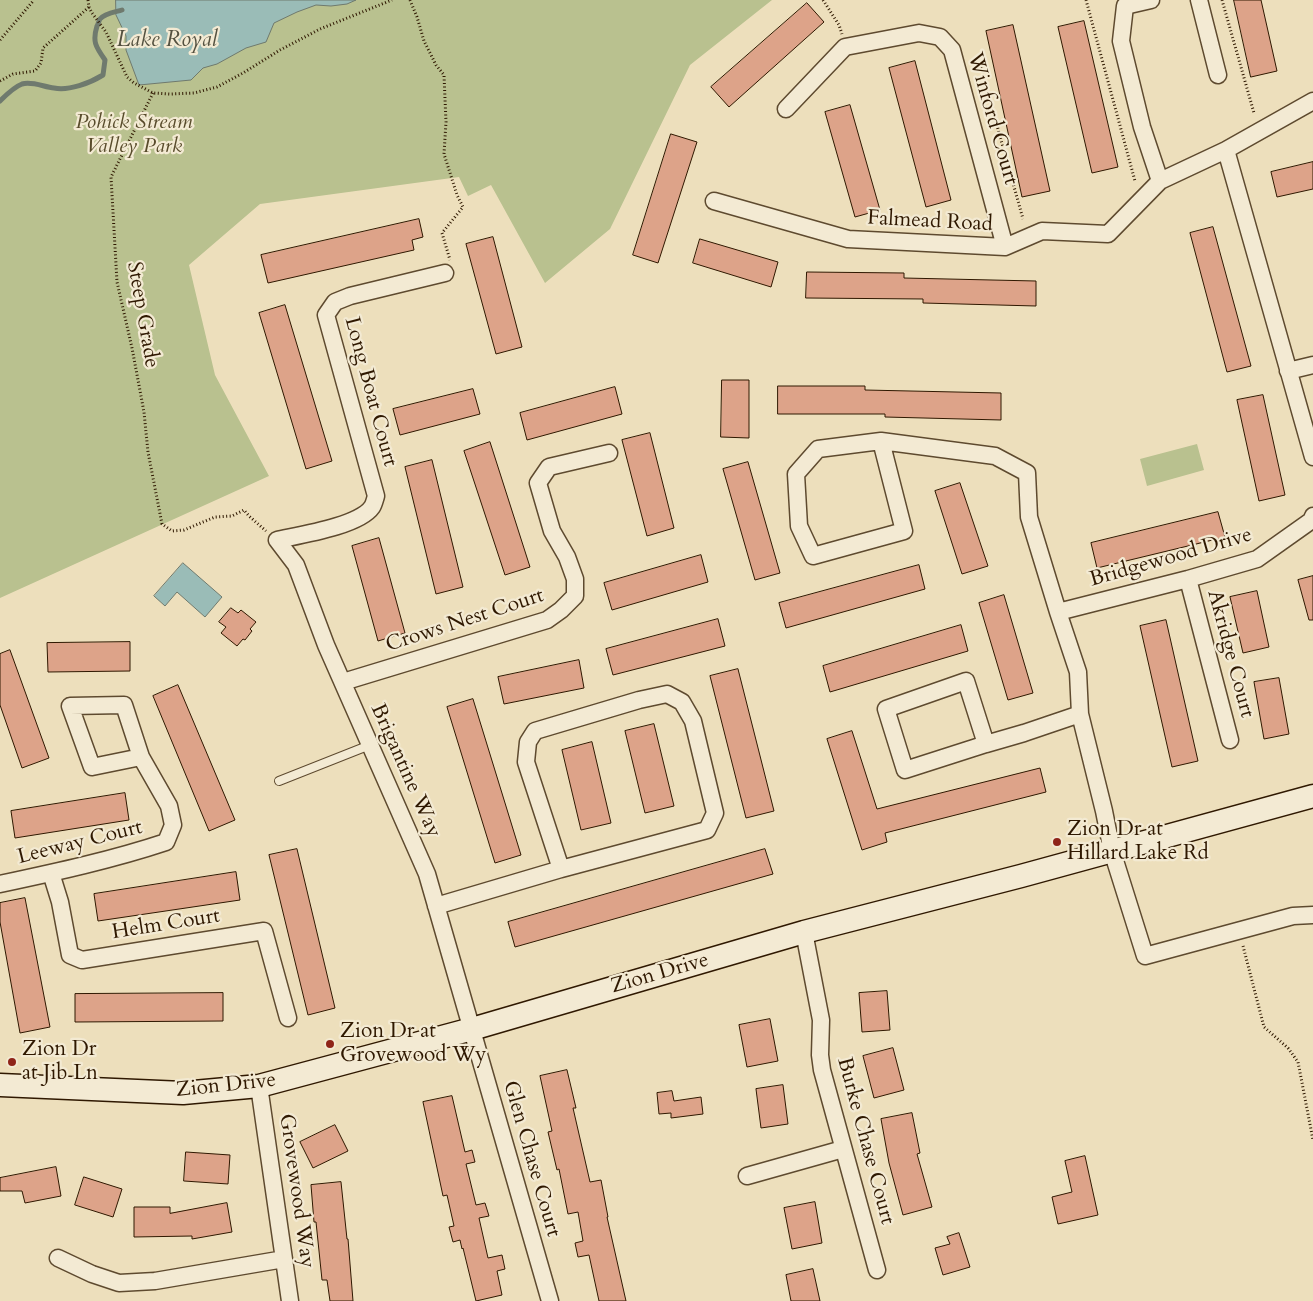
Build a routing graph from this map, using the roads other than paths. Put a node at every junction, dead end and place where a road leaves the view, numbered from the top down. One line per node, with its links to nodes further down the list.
1 (1151, 0): 7 (street)
2 (1199, 0): 3 (street)
3 (1218, 75)
4 (1313, 101): 6 (street, Falmead Road)
5 (786, 109): 9 (street, Winford Court)
6 (1226, 150): 7 (street, Falmead Road); 12 (street)
7 (1160, 181): 9 (street, Falmead Road)
8 (714, 201): 9 (street, Falmead Road)
9 (1006, 247)
10 (445, 273): 17 (street, Long Boat Court)
11 (1313, 364): 12 (street)
12 (1288, 371): 15 (street)
13 (881, 441): 13 (street); 19 (street)
14 (608, 453): 20 (street, Crows Nest Court)
15 (1313, 457)
16 (1313, 519): 18 (street, Bridgewood Drive)
17 (277, 540): 20 (street, Brigantine Way)
18 (1188, 579): 19 (street, Bridgewood Drive); 22 (street, Akridge Court)
19 (1058, 612): 21 (street)
20 (343, 682): 23 (street, Brigantine Way)
21 (1080, 714): 24 (street); 28 (street)
22 (1230, 740)
23 (370, 744): 26 (lane); 32 (street, Brigantine Way)
24 (986, 744): 24 (street)
25 (141, 757): 25 (street, Leeway Court); 30 (street, Leeway Court)
26 (279, 781)
27 (1313, 796): 28 (street, Zion Drive)
28 (1112, 851): 33 (street); 34 (street, Zion Drive)
29 (561, 869): 29 (street); 32 (street)
30 (51, 873): 31 (street, Leeway Court); 35 (street, Helm Court)
31 (0, 884)
32 (436, 906): 36 (street, Brigantine Way)
33 (1313, 914)
34 (804, 932): 36 (street, Zion Drive); 39 (street, Burke Chase Court)
35 (288, 1018)
36 (472, 1029): 38 (street, Zion Drive); 45 (street, Glen Chase Court)
37 (0, 1085): 38 (street, Zion Drive)
38 (259, 1086): 42 (street, Grovewood Way)
39 (843, 1149): 40 (street); 43 (street, Burke Chase Court)
40 (747, 1176)
41 (58, 1258): 42 (street)
42 (284, 1259): 44 (street, Grovewood Way)
43 (877, 1270)
44 (290, 1301)
45 (550, 1301)

